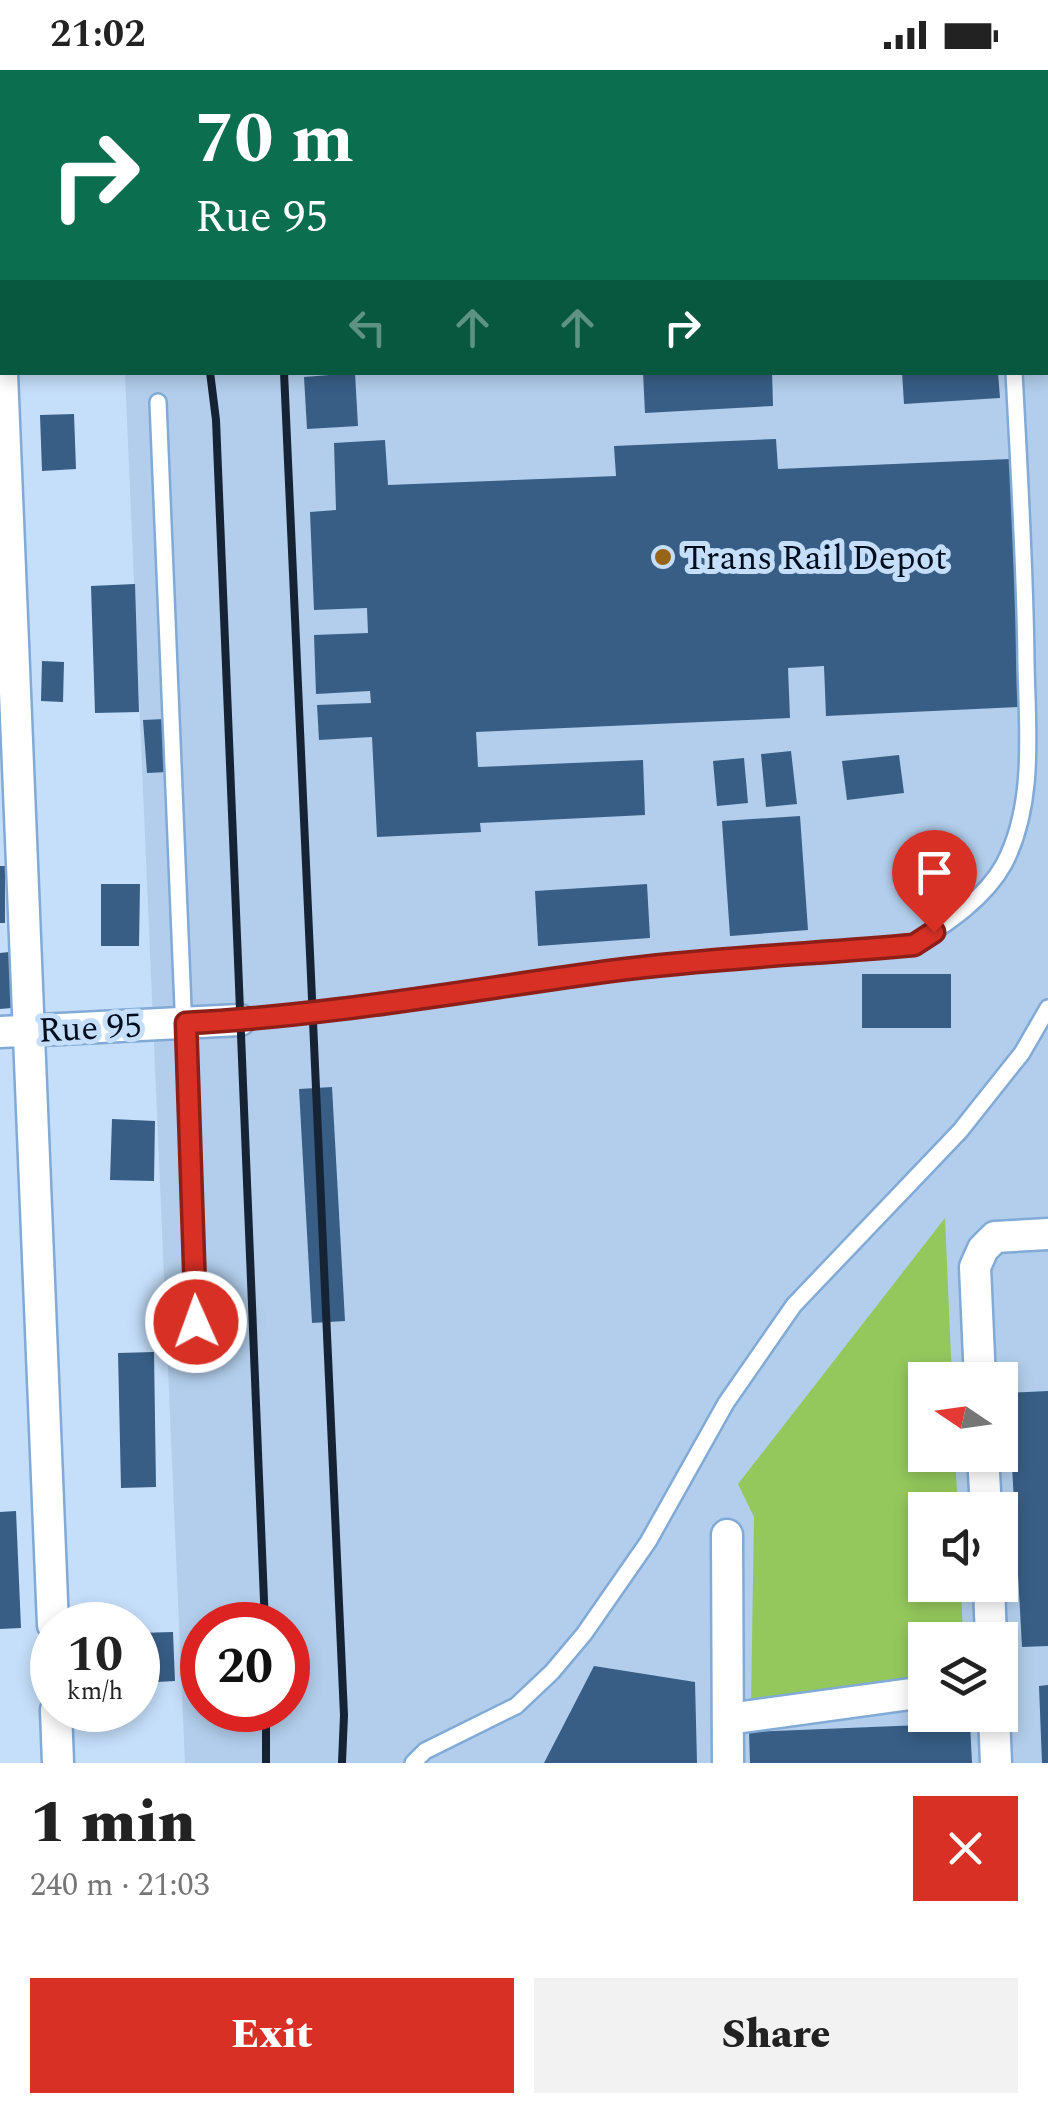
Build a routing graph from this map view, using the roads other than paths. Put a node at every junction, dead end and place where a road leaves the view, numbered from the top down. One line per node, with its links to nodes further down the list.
1 (1, 375): 7 (street)
2 (1014, 375): 5 (lane)
3 (158, 402): 6 (lane)
4 (1048, 1008): 18 (lane)
5 (240, 1020): 6 (street, Rue 95)
6 (186, 1023): 7 (street, Rue 95); 9 (lane)
7 (14, 1031): 12 (street)
8 (1048, 1234): 10 (street)
9 (196, 1322)
10 (979, 1362)
11 (728, 1535): 14 (street)
12 (51, 1602)
13 (908, 1694): 14 (street)
14 (728, 1719): 19 (street)
15 (57, 1732): 17 (street)
16 (995, 1732): 20 (street)
17 (58, 1763)
18 (413, 1763)
19 (728, 1763)
20 (996, 1763)

